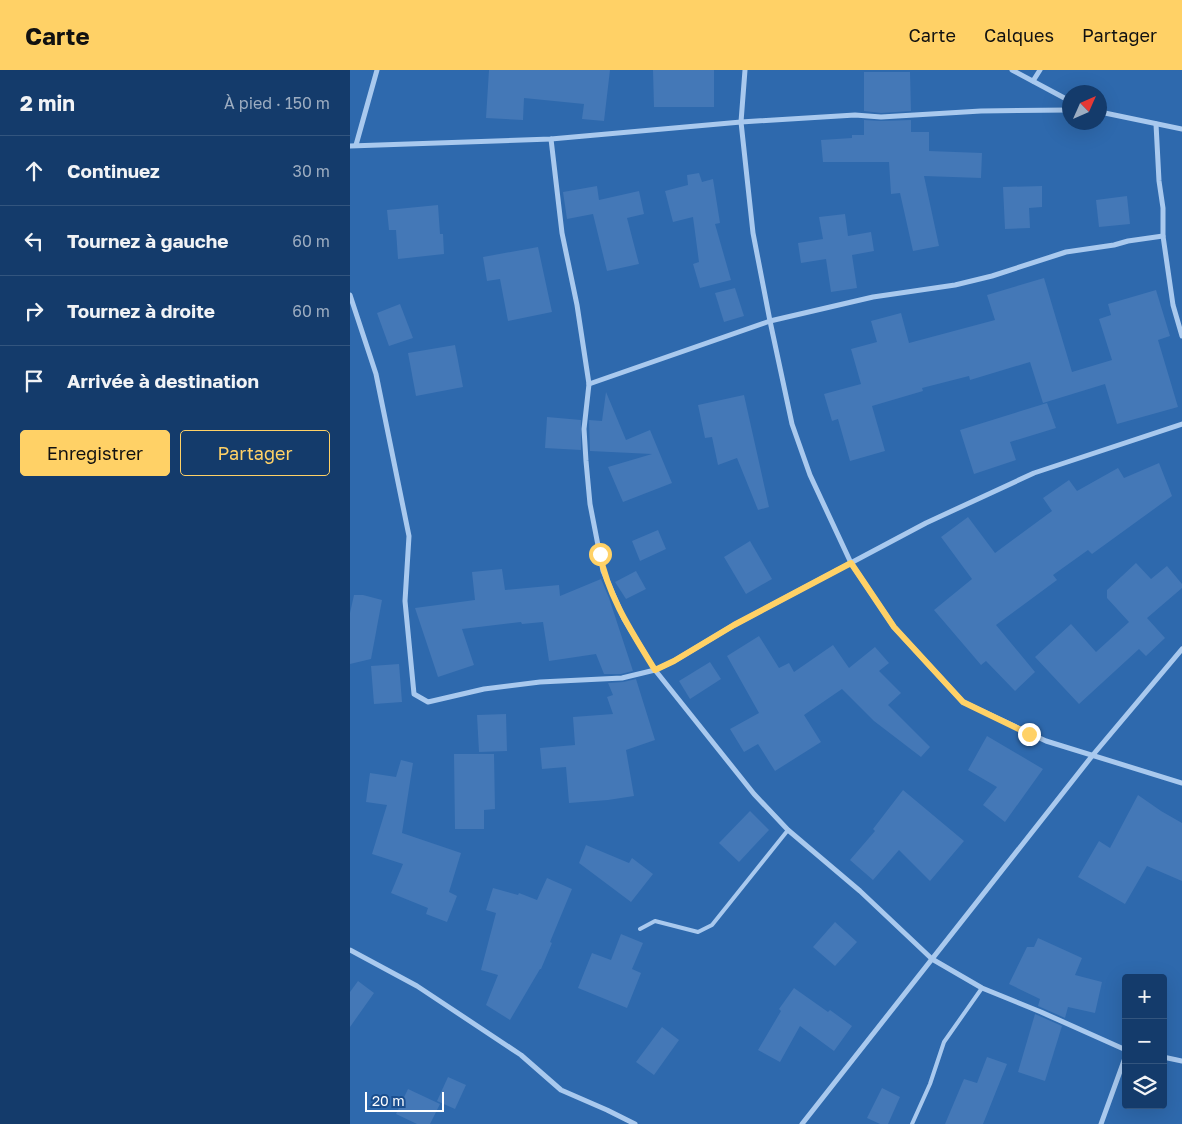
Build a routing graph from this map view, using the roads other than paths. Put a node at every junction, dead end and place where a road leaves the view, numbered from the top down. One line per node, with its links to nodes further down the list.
1 (377, 70): 13 (street)
2 (745, 70): 9 (street)
3 (1012, 70): 5 (street)
4 (1040, 70): 5 (street)
5 (1033, 81): 6 (street)
6 (1062, 97)
7 (1062, 110): 9 (street)
8 (1107, 114): 10 (street)
9 (741, 122): 12 (street); 16 (street)
10 (1156, 124): 11 (street); 14 (street)
11 (1182, 129)
12 (551, 139): 13 (street); 18 (street)
13 (353, 146)
14 (1163, 236): 16 (street); 17 (street)
15 (350, 295): 22 (street)
16 (770, 320): 18 (street); 20 (street)
17 (1182, 336)
18 (589, 384): 22 (street)
19 (1182, 424): 20 (street)
20 (851, 563): 22 (street); 23 (street)
21 (1182, 649): 23 (street)
22 (655, 670): 25 (street)
23 (1092, 756): 24 (street); 28 (street)
24 (1182, 783)
25 (788, 830): 26 (lane); 28 (street)
26 (640, 929)
27 (350, 950): 34 (street)
28 (932, 958): 29 (street); 35 (street)
29 (982, 988): 30 (street); 36 (lane)
30 (1122, 1048)
31 (1167, 1058): 32 (street)
32 (1182, 1061)
33 (1123, 1064): 37 (street)
34 (635, 1124)
35 (802, 1124)
36 (912, 1124)
37 (1101, 1124)

